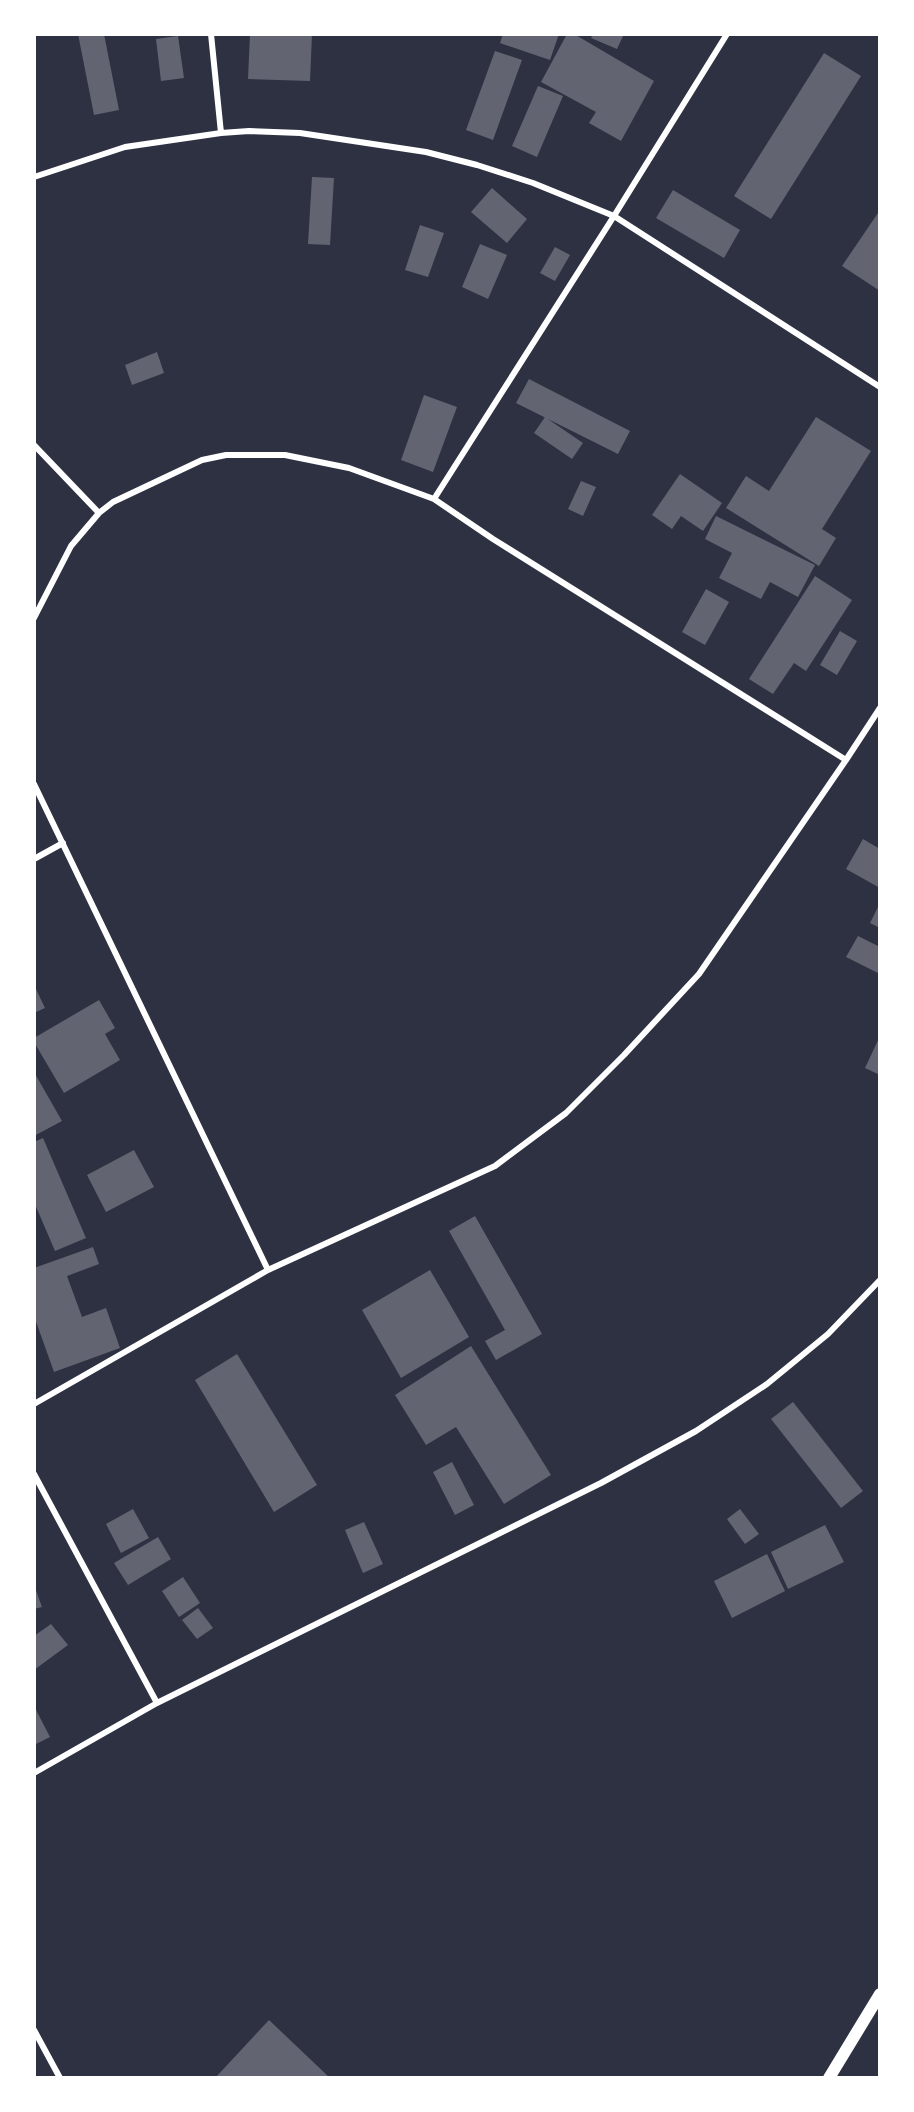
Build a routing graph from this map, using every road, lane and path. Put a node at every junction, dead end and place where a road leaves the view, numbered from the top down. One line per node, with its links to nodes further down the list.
1 (211, 34): 3 (street)
2 (727, 34): 5 (street)
3 (221, 133): 4 (street); 5 (street)
4 (34, 177)
5 (614, 216): 6 (street); 8 (street)
6 (879, 387)
7 (34, 445): 9 (street)
8 (434, 499): 9 (street); 12 (street)
9 (99, 513): 10 (street)
10 (34, 618)
11 (879, 708): 12 (street)
12 (846, 760): 16 (street)
13 (34, 784): 14 (street)
14 (63, 843): 15 (street); 16 (street)
15 (34, 859)
16 (268, 1270): 18 (street)
17 (879, 1280): 20 (street)
18 (34, 1404)
19 (34, 1474): 20 (street)
20 (157, 1703): 21 (street)
21 (34, 1773)
22 (879, 1994): 25 (main road)
23 (34, 2030): 24 (street)
24 (60, 2078)
25 (829, 2078)

